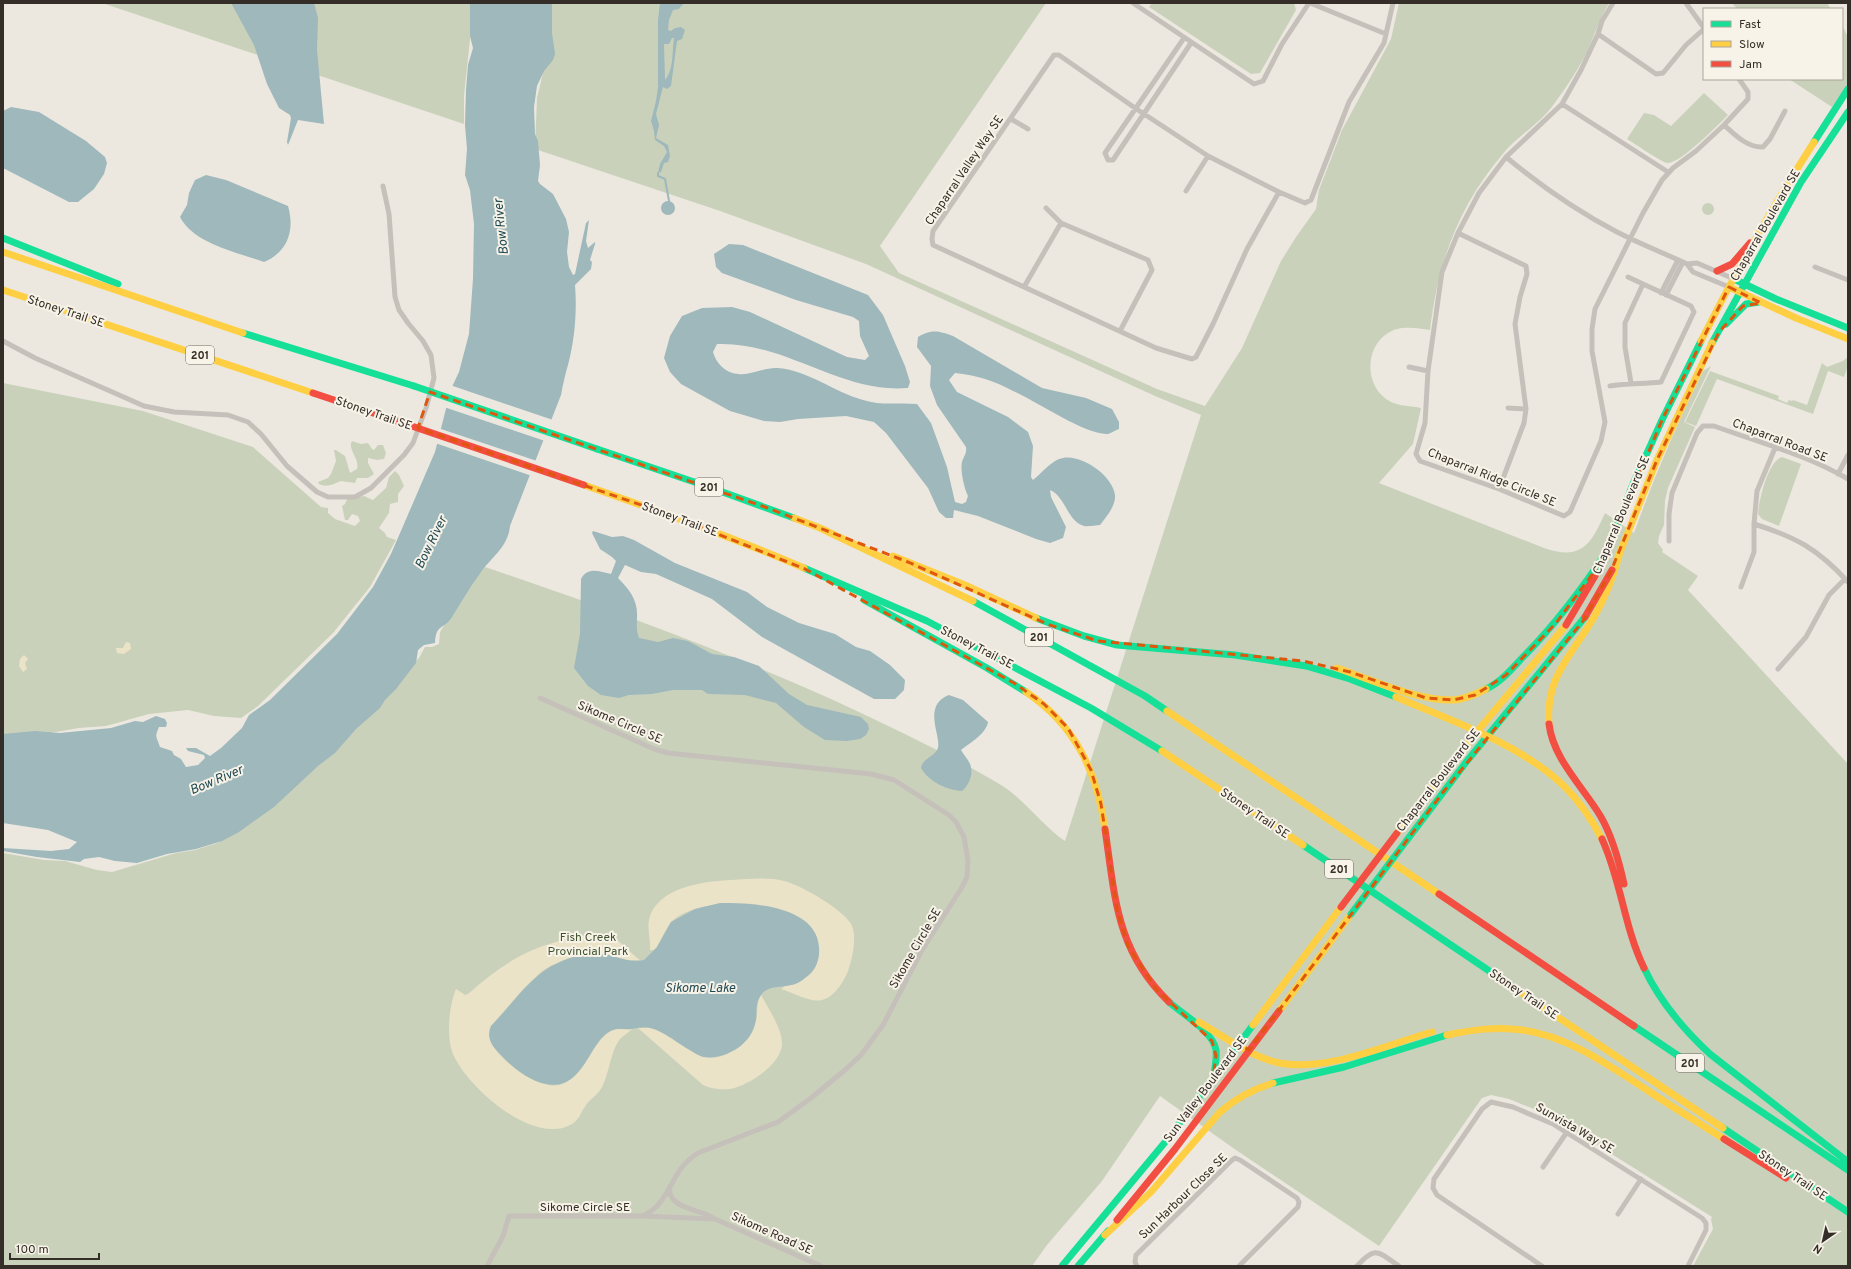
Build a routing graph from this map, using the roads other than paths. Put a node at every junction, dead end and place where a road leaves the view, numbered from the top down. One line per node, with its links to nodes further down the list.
1 (1133, 3): 10 (street)
2 (1309, 3): 8 (street); 11 (street)
3 (1393, 3): 8 (street)
4 (1613, 3): 9 (street, Chaparral Ridge Circle SE)
5 (1686, 3): 6 (street)
6 (1703, 28)
7 (1703, 30): 9 (street)
8 (1386, 34): 27 (street, Chaparral Valley Way SE)
9 (1598, 34): 14 (street, Chaparral Ridge Circle SE)
10 (1184, 38): 11 (street); 15 (street)
11 (1191, 43): 18 (street)
12 (1740, 80): 20 (street, Chaparral Ridge Circle SE)
13 (1848, 89): 30 (main road, Chaparral Boulevard SE)
14 (1562, 104): 23 (street, Chaparral Ridge Circle SE); 24 (street)
15 (1135, 108): 18 (street, Chaparral Valley Way SE); 18 (street); 19 (street, Chaparral Valley Way SE)
16 (1785, 111): 20 (street)
17 (1848, 112): 42 (main road, Chaparral Boulevard SE)
18 (1144, 114): 22 (street, Chaparral Valley Way SE)
19 (1011, 119): 21 (street); 43 (street, Chaparral Valley Way SE)
20 (1724, 125): 24 (street, Chaparral Ridge Circle SE)
21 (1028, 129)
22 (1208, 156): 26 (street); 27 (street, Chaparral Valley Way SE)
23 (1506, 157): 31 (street, Chaparral Ridge Circle SE); 33 (street)
24 (1668, 172): 33 (street, Chaparral Ridge Circle SE)
25 (383, 186): 55 (street)
26 (1186, 191)
27 (1279, 192): 52 (street, Chaparral Valley Way SE)
28 (1046, 208): 29 (street)
29 (1061, 223): 43 (street); 52 (street)
30 (1760, 232): 37 (main road); 39 (main road, Chaparral Boulevard SE)
31 (1458, 233): 57 (street, Chaparral Ridge Circle SE); 61 (street)
32 (3, 238): 50 (main road)
33 (1630, 239): 35 (street); 66 (street, Chaparral Ridge Circle SE)
34 (3, 252): 50 (main road, 201)
35 (1683, 262): 37 (street); 44 (street); 47 (street); 48 (street)
36 (1815, 267): 40 (street)
37 (1717, 271): 39 (street)
38 (1628, 277): 41 (street)
39 (1734, 279): 42 (main road); 44 (main road, Chaparral Boulevard SE)
40 (1848, 280)
41 (1643, 284): 47 (street); 58 (street)
42 (1744, 284): 46 (main road, Chaparral Boulevard SE); 51 (main road)
43 (1024, 287): 52 (street, Chaparral Valley Way SE)
44 (1729, 288): 46 (main road); 70 (main road, Chaparral Boulevard SE)
45 (3, 290): 72 (main road, Stoney Trail SE / 201, bridge)
46 (1740, 292): 49 (main road); 53 (main road, Chaparral Boulevard SE)
47 (1661, 293): 48 (street)
48 (1666, 295): 58 (street)
49 (1761, 302): 53 (main road); 54 (main road)
50 (167, 306): 68 (main road, 201, bridge)
51 (1848, 328)
52 (1120, 331)
53 (1719, 332): 71 (main road, Chaparral Boulevard SE)
54 (1848, 338)
55 (3, 341)
56 (1408, 367): 57 (street)
57 (1428, 371): 66 (street, Chaparral Ridge Circle SE)
58 (1630, 382): 59 (street)
59 (1610, 386)
60 (1508, 408): 61 (street)
61 (1526, 409): 66 (street)
62 (1776, 448): 64 (street, Chaparral Road SE); 67 (street); 69 (street, Chaparral Road SE)
63 (1848, 455): 64 (street)
64 (1838, 474): 65 (street, Chaparral Road SE)
65 (1848, 479)
66 (1499, 490)
67 (1754, 524): 73 (street); 74 (street)
68 (820, 528): 75 (main road); 91 (main road, 201)
69 (1669, 541)
70 (1608, 550): 75 (main road); 78 (main road, Chaparral Boulevard SE)
71 (1620, 552): 79 (main road, Chaparral Boulevard SE); 82 (main road)
72 (806, 569): 83 (main road); 94 (main road, Stoney Trail SE / 201)
73 (1847, 580): 76 (street)
74 (1741, 587)
75 (1261, 658): 78 (main road)
76 (1778, 669)
77 (540, 698): 93 (street, Sikome Circle SE)
78 (1475, 733): 79 (main road); 80 (main road, Chaparral Boulevard SE, bridge)
79 (1486, 738): 81 (main road, Chaparral Boulevard SE, bridge); 82 (main road)
80 (1341, 907): 85 (main road, Sun Valley Boulevard SE)
81 (1351, 914): 86 (main road, Sun Valley Boulevard SE)
82 (1639, 958): 89 (main road)
83 (1180, 1012): 85 (main road); 87 (main road)
84 (1501, 1028): 86 (main road); 97 (main road); 99 (main road)
85 (1239, 1044): 86 (main road); 87 (main road, Sun Valley Boulevard SE)
86 (1249, 1050): 99 (main road, Sun Valley Boulevard SE)
87 (1213, 1078): 102 (main road, Sun Valley Boulevard SE)
88 (1567, 1132): 90 (street); 92 (street, Sunvista Way SE); 108 (street, Sunvista Way SE)
89 (1848, 1162)
90 (1543, 1167)
91 (1848, 1170)
92 (1641, 1179): 95 (street); 109 (street, Sunvista Way SE)
93 (671, 1183): 96 (street, Sikome Circle SE); 98 (street, Sikome Road SE)
94 (1848, 1212)
95 (1618, 1214)
96 (643, 1216): 98 (street, Sikome Road SE); 100 (street, Sikome Circle SE)
97 (1848, 1216)
98 (715, 1219): 101 (street, Sikome Road SE)
99 (1105, 1235): 103 (main road, Sun Valley Boulevard SE)
100 (487, 1266)
101 (821, 1266)
102 (1062, 1266)
103 (1078, 1266)
104 (1137, 1266): 105 (street, Sun Harbour Close SE)
105 (1239, 1266)
106 (1357, 1266): 107 (street)
107 (1399, 1266)
108 (1542, 1266)
109 (1688, 1266)

